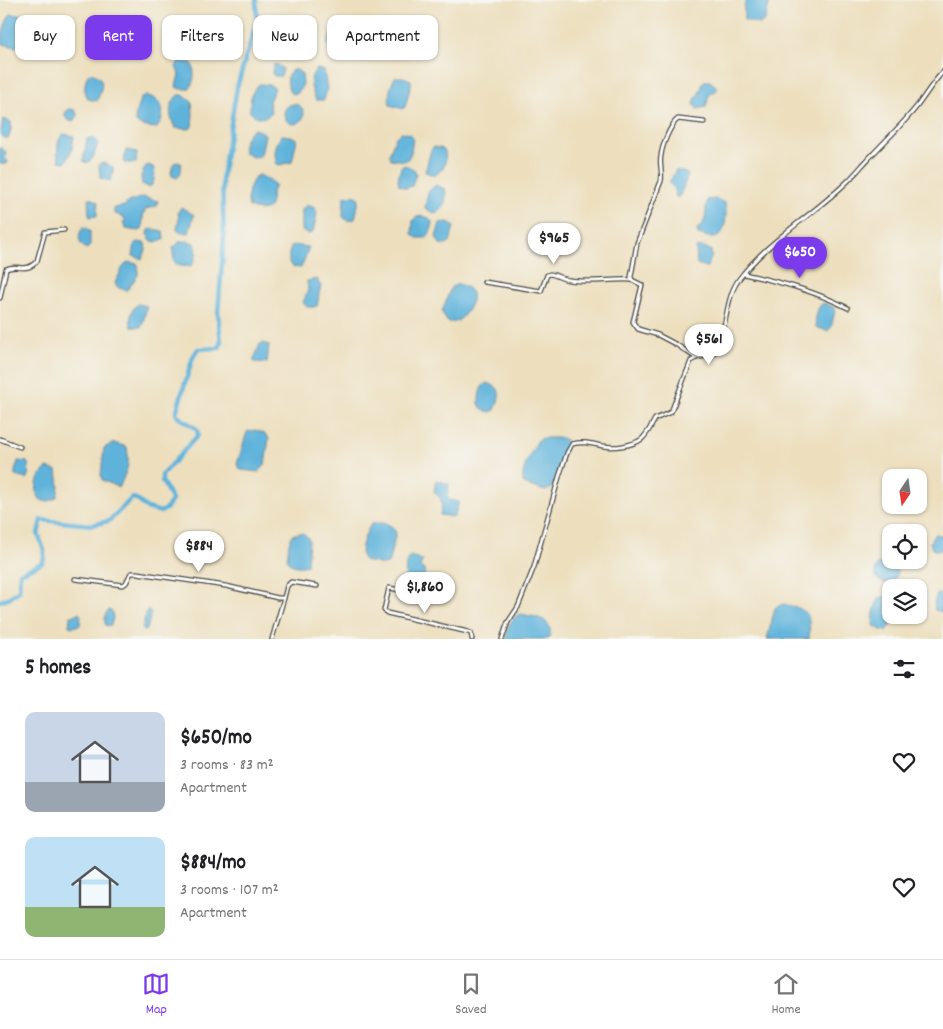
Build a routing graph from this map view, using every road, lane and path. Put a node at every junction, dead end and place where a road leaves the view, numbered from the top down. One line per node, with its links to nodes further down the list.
1 (943, 72): 4 (street)
2 (704, 122): 5 (street)
3 (64, 230): 7 (street)
4 (744, 274): 8 (street); 9 (street)
5 (632, 280): 6 (street); 9 (street)
6 (484, 282)
7 (0, 298)
8 (848, 308)
9 (696, 358): 18 (street)
10 (0, 439): 11 (street)
11 (20, 447)
12 (76, 579): 15 (street)
13 (317, 586): 15 (street)
14 (423, 594): 17 (street)
15 (284, 598): 16 (street)
16 (272, 639)
17 (472, 639)
18 (502, 639)

